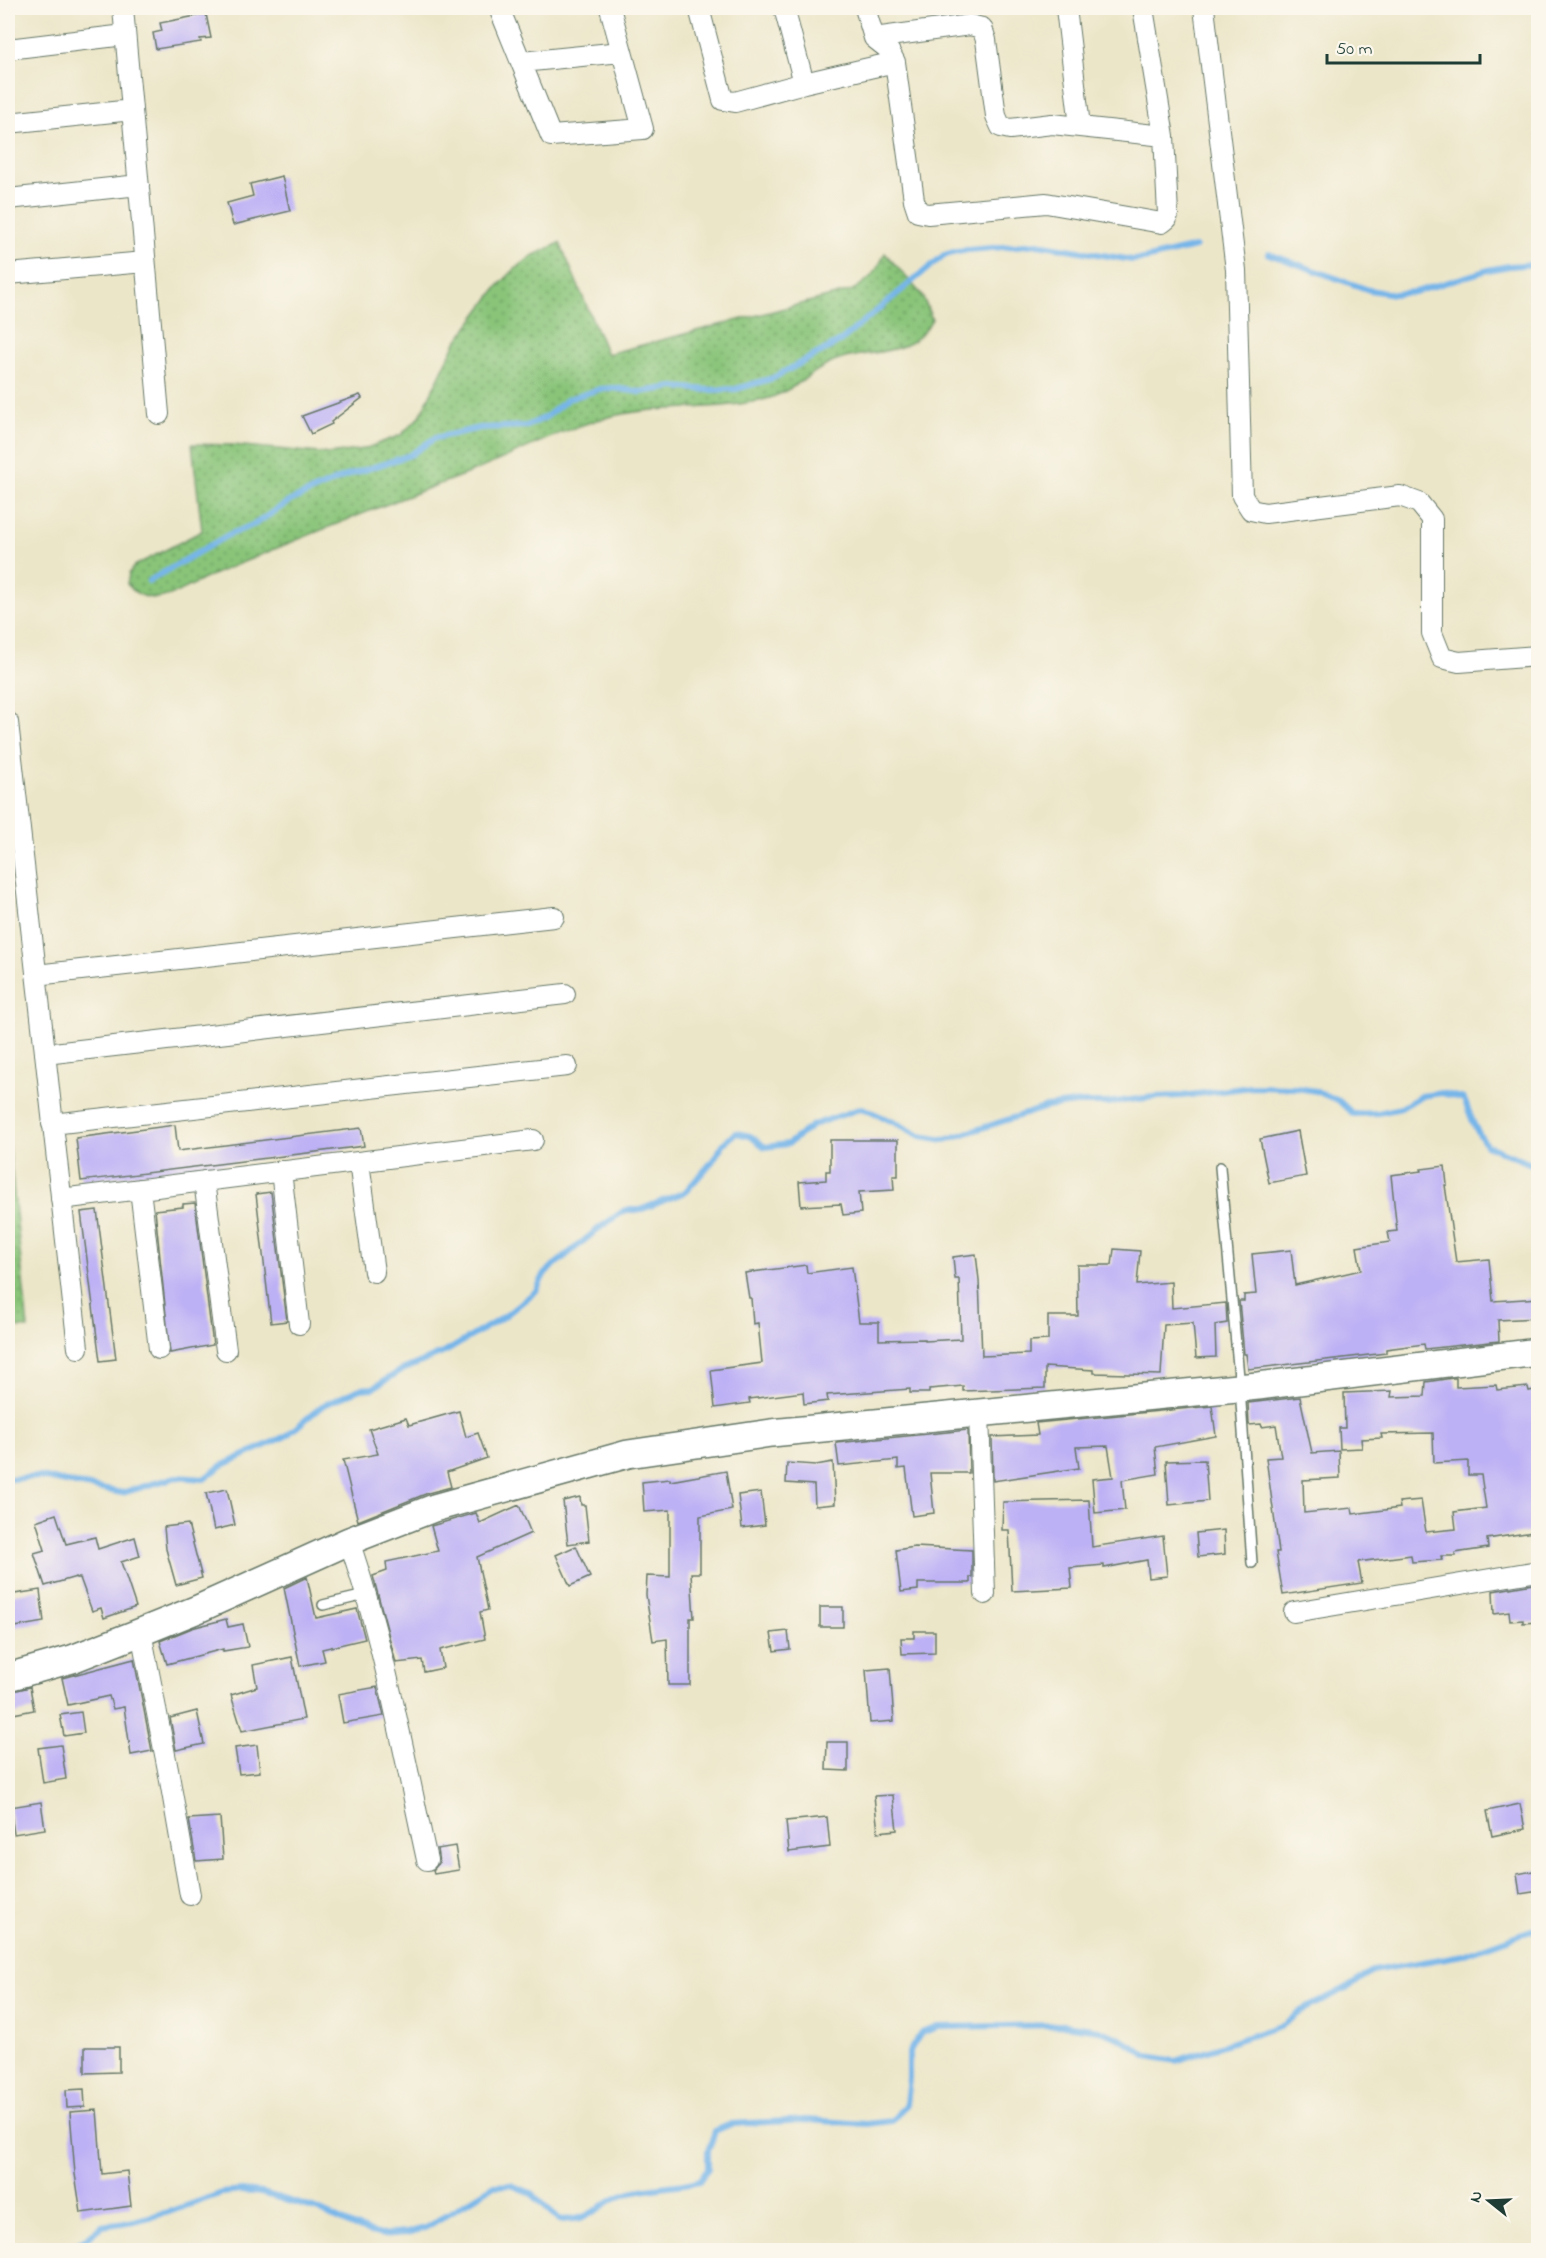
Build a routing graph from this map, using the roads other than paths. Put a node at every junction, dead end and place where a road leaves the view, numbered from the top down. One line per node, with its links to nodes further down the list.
1 (123, 8): 10 (street)
2 (499, 8): 14 (street)
3 (610, 8): 13 (street)
4 (699, 8): 16 (street)
5 (783, 8): 16 (street)
6 (865, 8): 11 (street)
7 (1066, 8): 19 (street)
8 (1143, 8): 20 (street)
9 (1204, 8): 26 (street)
10 (125, 35): 12 (street); 17 (street)
11 (874, 38): 15 (street); 19 (street)
12 (8, 49)
13 (621, 52): 14 (street); 14 (street)
14 (522, 62)
15 (895, 62): 16 (street); 20 (street)
16 (804, 83)
17 (132, 110): 18 (street); 21 (street)
18 (8, 123)
19 (1080, 126): 20 (street)
20 (1164, 136)
21 (139, 185): 22 (street); 23 (street)
22 (8, 200)
23 (145, 261): 24 (street); 25 (street)
24 (8, 274)
25 (159, 414)
26 (1539, 656)
27 (8, 722): 29 (street)
28 (554, 917): 29 (street)
29 (36, 975): 31 (street)
30 (565, 994): 31 (street)
31 (45, 1054): 33 (street)
32 (567, 1066): 33 (street)
33 (52, 1124): 40 (street)
34 (533, 1140): 35 (street)
35 (359, 1161): 37 (street); 41 (street)
36 (1220, 1167): 47 (lane)
37 (281, 1171): 38 (street); 42 (street)
38 (204, 1181): 39 (street); 45 (street)
39 (141, 1189): 40 (street); 44 (street)
40 (61, 1199): 43 (street)
41 (374, 1272)
42 (299, 1324)
43 (78, 1348)
44 (159, 1349)
45 (226, 1350)
46 (1539, 1352): 47 (street)
47 (1240, 1388): 48 (street); 50 (lane)
48 (980, 1413): 49 (street); 52 (street)
49 (349, 1541): 53 (street); 56 (street)
50 (1252, 1563)
51 (1539, 1571): 55 (street)
52 (985, 1594)
53 (365, 1595): 54 (lane); 58 (street)
54 (323, 1605)
55 (1294, 1612)
56 (141, 1632): 57 (street); 59 (street)
57 (8, 1677)
58 (427, 1860)
59 (190, 1896)

